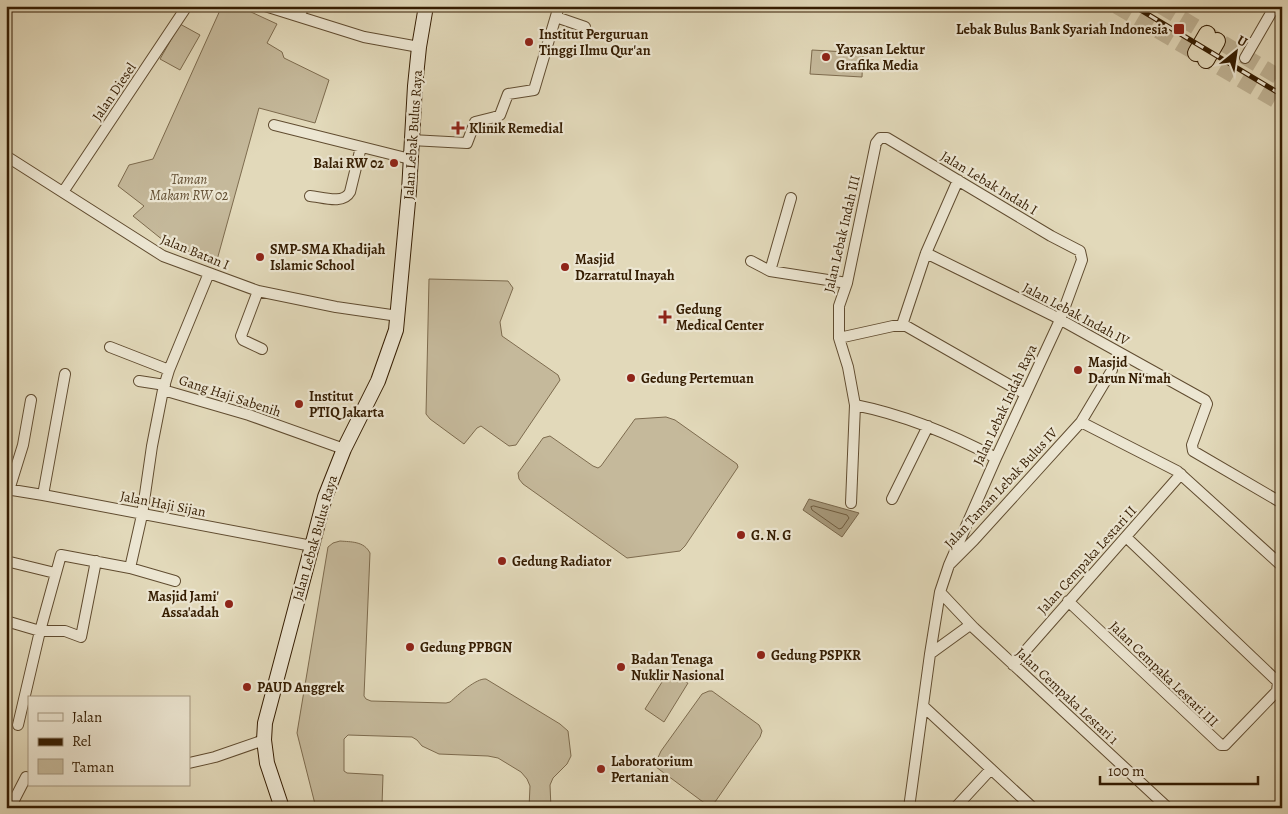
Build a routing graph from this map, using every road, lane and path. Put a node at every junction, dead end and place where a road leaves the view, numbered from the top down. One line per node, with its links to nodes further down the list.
1 (187, 6): 20 (street, Jalan Diesel)
2 (265, 6): 6 (street)
3 (426, 6): 10 (main road, Jalan Lebak Bulus Raya)
4 (559, 6): 7 (street)
5 (1275, 6): 12 (street)
6 (302, 11): 10 (street)
7 (556, 18): 8 (street); 15 (street)
8 (585, 27)
9 (1212, 38): 11 (highway)
10 (419, 47): 15 (main road, Jalan Lebak Bulus Raya)
11 (1201, 56)
12 (1245, 58)
13 (274, 125): 16 (street)
14 (880, 138): 19 (street, Jalan Lebak Indah I); 29 (street, Jalan Lebak Indah III)
15 (411, 140): 18 (main road, Jalan Lebak Bulus Raya)
16 (361, 146): 18 (street); 21 (street)
17 (6, 156): 20 (street, Jalan Batan I)
18 (410, 159): 31 (main road, Jalan Lebak Bulus Raya)
19 (958, 180): 24 (street); 25 (street, Jalan Lebak Indah I)
20 (61, 190): 22 (street, Jalan Diesel); 28 (street, Jalan Batan I)
21 (310, 196)
22 (52, 198)
23 (790, 198): 27 (street)
24 (926, 253): 32 (street, Jalan Lebak Indah IV); 33 (street)
25 (1082, 255): 32 (street, Jalan Lebak Indah Raya)
26 (752, 261): 27 (street)
27 (770, 271): 29 (street)
28 (209, 273): 30 (street, Jalan Batan I); 37 (street)
29 (847, 283): 34 (street, Jalan Lebak Indah III)
30 (258, 291): 31 (street, Jalan Batan I); 36 (street)
31 (398, 316): 47 (main road, Jalan Lebak Bulus Raya)
32 (1060, 320): 42 (street, Jalan Lebak Indah Raya); 54 (street, Jalan Lebak Indah IV)
33 (898, 326): 34 (street); 42 (street)
34 (839, 338): 44 (street, Jalan Lebak Indah III)
35 (110, 346): 37 (street)
36 (262, 349)
37 (169, 370): 41 (street)
38 (1112, 370): 45 (street, Jalan Taman Lebak Bulus IV)
39 (65, 374): 51 (street)
40 (139, 381): 41 (street, Gang Haji Sabenih)
41 (164, 387): 47 (street, Gang Haji Sabenih); 55 (street)
42 (1024, 394): 48 (street, Jalan Lebak Indah Raya)
43 (31, 400): 50 (street)
44 (855, 405): 46 (street); 53 (street, Jalan Lebak Indah III)
45 (1081, 422): 49 (street); 60 (street, Jalan Taman Lebak Bulus IV)
46 (928, 426): 48 (street); 52 (street)
47 (344, 449): 57 (main road, Jalan Lebak Bulus Raya)
48 (996, 458): 60 (street, Jalan Lebak Indah Raya)
49 (1182, 475): 56 (street, Jalan Cempaka Lestari II); 61 (street)
50 (7, 491): 51 (street, Jalan Haji Sijan)
51 (43, 495): 55 (street, Jalan Haji Sijan)
52 (892, 498)
53 (851, 503)
54 (1282, 503)
55 (142, 515): 57 (street, Jalan Haji Sijan); 62 (street)
56 (1126, 537): 66 (street, Jalan Cempaka Lestari II); 66 (street, Jalan Cempaka Lestari III)
57 (312, 546): 74 (main road, Jalan Lebak Bulus Raya)
58 (6, 561): 63 (street)
59 (96, 561): 62 (street); 63 (street); 69 (street)
60 (948, 565): 65 (street, Jalan Taman Lebak Bulus IV)
61 (1282, 566)
62 (130, 568): 64 (street)
63 (55, 573): 69 (street)
64 (176, 581)
65 (940, 592): 68 (street, Jalan Cempaka Lestari 1); 70 (street, Jalan Taman Lebak Bulus IV)
66 (1068, 601): 71 (street, Jalan Cempaka Lestari II)
67 (6, 621): 69 (street)
68 (970, 624): 70 (street); 71 (street, Jalan Cempaka Lestari 1)
69 (40, 631): 73 (street)
70 (930, 654): 72 (street, Jalan Taman Lebak Bulus IV)
71 (1013, 665): 83 (street, Jalan Cempaka Lestari 1)
72 (923, 706): 76 (street); 80 (street, Jalan Taman Lebak Bulus IV)
73 (18, 725)
74 (264, 740): 75 (street); 79 (main road, Jalan Lebak Bulus Raya)
75 (190, 763)
76 (991, 769): 81 (street); 82 (street)
77 (26, 777): 78 (street)
78 (10, 808)
79 (282, 808)
80 (909, 808)
81 (955, 808)
82 (1033, 808)
83 (1168, 808)

